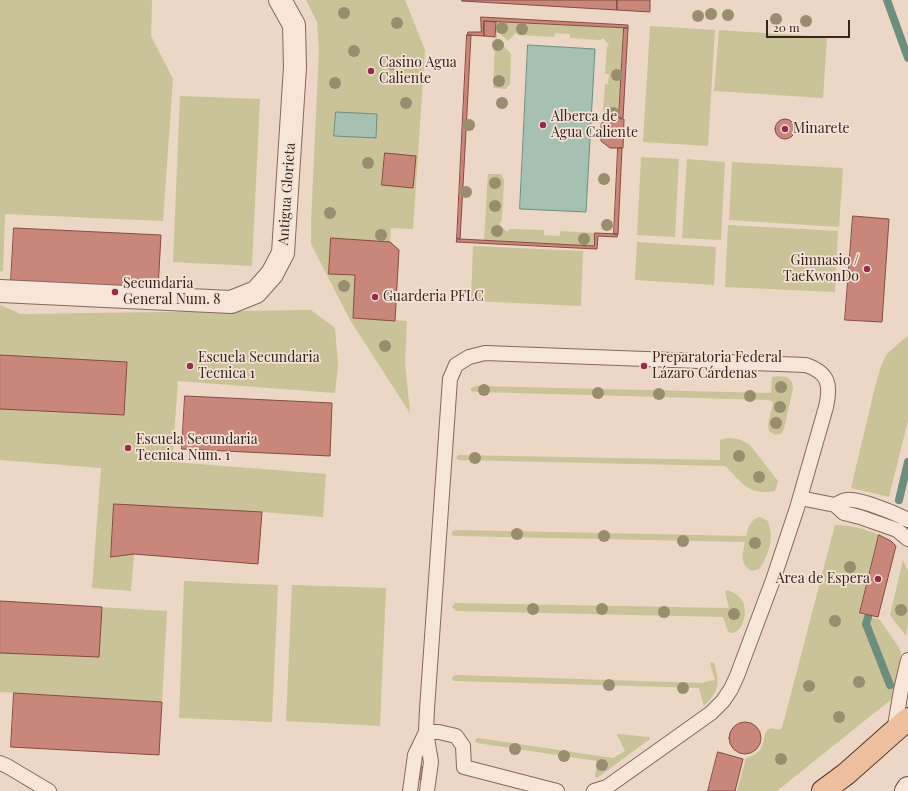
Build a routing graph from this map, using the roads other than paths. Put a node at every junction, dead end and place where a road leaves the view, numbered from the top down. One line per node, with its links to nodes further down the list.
1 (280, 0): 2 (street, Antigua Glorieta)
2 (0, 291)
3 (800, 498): 4 (lane); 9 (lane); 16 (lane)
4 (835, 505): 5 (lane); 6 (lane)
5 (908, 520)
6 (908, 539)
7 (908, 660): 8 (lane)
8 (901, 726): 17 (main road)
9 (426, 732): 13 (lane); 14 (lane); 15 (lane)
10 (0, 763): 12 (lane)
11 (908, 788): 18 (street)
12 (49, 791)
13 (410, 791)
14 (427, 791)
15 (557, 791)
16 (594, 791)
17 (823, 791)
18 (906, 791)

